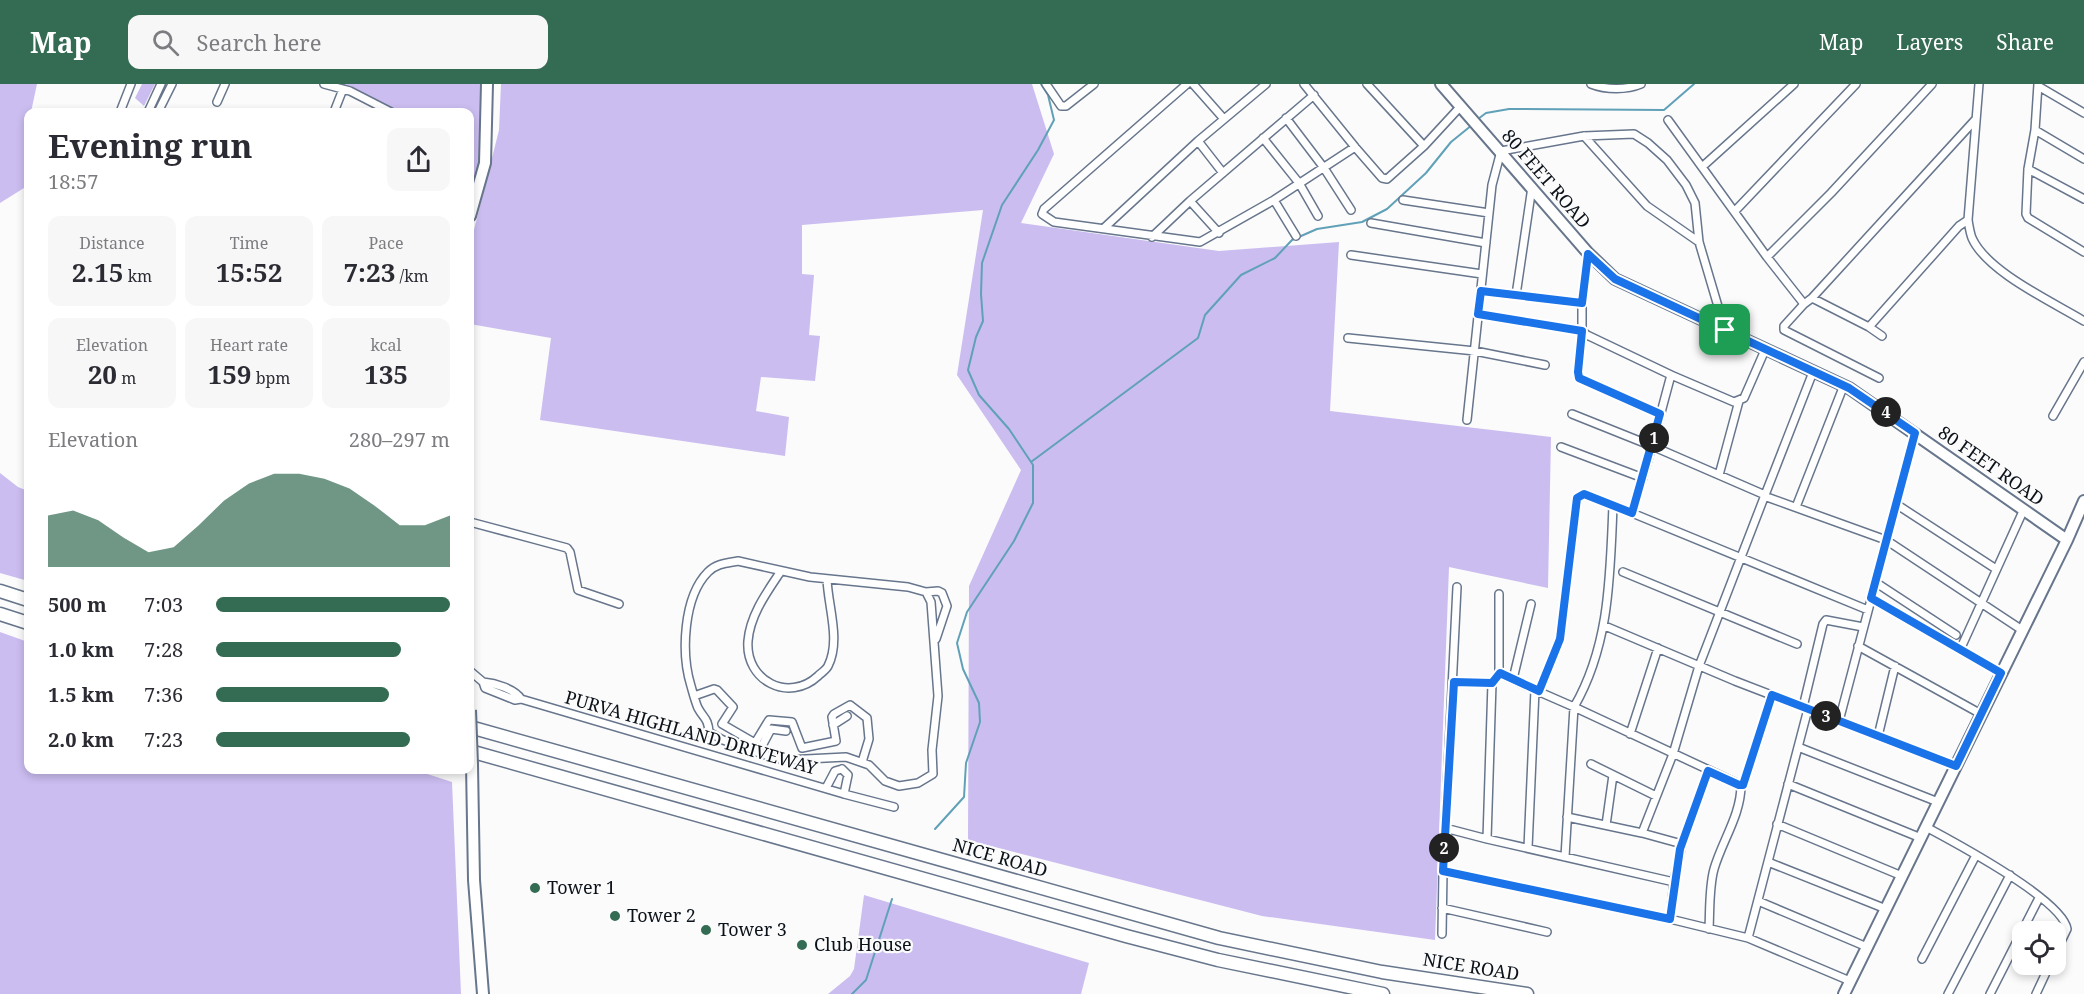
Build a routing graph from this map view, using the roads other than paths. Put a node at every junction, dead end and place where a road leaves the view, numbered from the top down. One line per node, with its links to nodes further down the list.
1 (131, 84): 26 (street)
2 (162, 84): 27 (street)
3 (172, 84): 28 (street)
4 (225, 84): 24 (street)
5 (324, 84): 22 (street)
6 (487, 84): 54 (street)
7 (1046, 84): 8 (street)
8 (1093, 84)
9 (1187, 84): 61 (street)
10 (1193, 84): 33 (street)
11 (1266, 84): 33 (street)
12 (1304, 84): 23 (street)
13 (1367, 84): 40 (street)
14 (1591, 84): 20 (street)
15 (1794, 84): 44 (street)
16 (1856, 84): 56 (street)
17 (1932, 84): 70 (street)
18 (1979, 84): 35 (street)
19 (1443, 85): 25 (street, 80 FEET ROAD)
20 (1636, 85)
21 (2038, 85): 31 (street); 36 (street)
22 (343, 89): 29 (street); 30 (street)
23 (1314, 95): 32 (street); 41 (street)
24 (218, 102)
25 (1460, 107): 40 (street); 42 (street, 80 FEET ROAD)
26 (122, 108)
27 (150, 108)
28 (160, 108)
29 (336, 108)
30 (383, 108)
31 (2084, 113)
32 (1286, 118): 38 (street); 45 (street)
33 (1224, 119): 39 (street)
34 (1668, 120): 44 (street)
35 (1975, 120): 59 (street); 74 (street)
36 (2035, 130): 43 (street); 46 (street)
37 (1584, 136): 42 (street); 65 (street); 65 (street)
38 (1263, 138): 47 (street); 48 (street)
39 (1198, 141): 47 (street); 61 (street)
40 (1424, 146): 41 (street)
41 (1355, 147): 45 (street)
42 (1501, 151): 49 (street, 80 FEET ROAD); 57 (street)
43 (2084, 159)
44 (1702, 167): 56 (street)
45 (1324, 168): 48 (street); 55 (street)
46 (2028, 169): 50 (street); 67 (street)
47 (1223, 173): 53 (street)
48 (1299, 183): 51 (street); 58 (street)
49 (1532, 187): 68 (street, 80 FEET ROAD); 73 (street)
50 (2084, 199)
51 (1274, 200): 62 (street); 63 (street)
52 (1403, 200): 57 (street)
53 (1190, 201): 62 (street); 64 (street)
54 (474, 202)
55 (1351, 210)
56 (1734, 211): 70 (street)
57 (1489, 213): 66 (street)
58 (1318, 216)
59 (1968, 220): 78 (street); 79 (street)
60 (1371, 223): 66 (street)
61 (1104, 228): 64 (street)
62 (1219, 233): 64 (street)
63 (1296, 236)
64 (1152, 237)
65 (1699, 242): 80 (street)
66 (1486, 243): 71 (street)
67 (2084, 252)
68 (1588, 254): 75 (street); 80 (street, 80 FEET ROAD)
69 (1351, 255): 71 (street)
70 (1767, 257): 76 (street)
71 (1482, 274): 72 (street)
72 (1481, 291): 73 (street); 77 (street)
73 (1516, 295): 75 (street)
74 (1812, 298): 76 (street); 79 (street)
75 (1582, 303): 81 (street)
76 (1804, 304): 90 (street)
77 (1478, 314): 81 (street); 85 (street)
78 (2084, 321)
79 (1869, 327): 82 (street)
80 (1725, 330): 84 (street, 80 FEET ROAD)
81 (1582, 331): 89 (street); 94 (street)
82 (1882, 336)
83 (1348, 338): 85 (street)
84 (1766, 350): 88 (street, 80 FEET ROAD); 92 (street)
85 (1474, 351): 87 (street); 96 (street)
86 (2084, 362): 95 (street)
87 (1545, 365)
88 (1813, 372): 91 (street, 80 FEET ROAD); 102 (street)
89 (1671, 375): 92 (street); 94 (street)
90 (1879, 378)
91 (1844, 386): 97 (street, 80 FEET ROAD); 106 (street)
92 (1739, 402): 100 (street)
93 (1572, 414): 98 (street)
94 (1660, 414): 98 (street)
95 (2053, 416)
96 (1467, 420)
97 (1915, 433): 104 (street); 107 (street, 80 FEET ROAD)
98 (1652, 446): 100 (street); 101 (street)
99 (1561, 447): 101 (street)
100 (1719, 475): 102 (street)
101 (1643, 478): 108 (street)
102 (1765, 496): 106 (street); 112 (street)
103 (2084, 501): 111 (street)
104 (1896, 504): 110 (street); 113 (street)
105 (1613, 506): 108 (street); 131 (street); 148 (street)
106 (1796, 507): 110 (street)
107 (2024, 509): 111 (street, 80 FEET ROAD); 113 (street)
108 (1632, 513): 112 (street)
109 (474, 523): 125 (street)
110 (1886, 540): 117 (street); 124 (street)
111 (2067, 540): 133 (street)
112 (1741, 559): 127 (street); 128 (street)
113 (1996, 569): 124 (street)
114 (781, 571): 116 (street, PURVA HIGHLAND DRIVEWAY); 116 (street); 150 (street, PURVA HIGHLAND DRIVEWAY)
115 (1623, 572): 128 (street)
116 (827, 579): 120 (street, PURVA HIGHLAND DRIVEWAY)
117 (1875, 582): 122 (street); 134 (street)
118 (1457, 587): 146 (street)
119 (0, 591): 123 (highway)
120 (926, 592): 135 (street, PURVA HIGHLAND DRIVEWAY); 135 (street)
121 (1499, 594): 142 (street)
122 (1871, 598): 127 (street); 139 (street)
123 (24, 599)
124 (1981, 602): 133 (street); 139 (street)
125 (618, 604)
126 (1531, 604): 145 (street)
127 (1868, 610): 132 (street)
128 (1720, 613): 136 (street); 140 (street)
129 (0, 614): 130 (highway)
130 (24, 622)
131 (1605, 626): 138 (street); 151 (street)
132 (1863, 627): 137 (street); 152 (street)
133 (2022, 630): 143 (street)
134 (1956, 634)
135 (934, 644): 166 (street, PURVA HIGHLAND DRIVEWAY)
136 (1797, 644)
137 (1858, 646): 141 (street); 155 (street)
138 (1658, 648): 140 (street); 159 (street)
139 (1960, 650): 143 (street)
140 (1699, 666): 149 (street); 164 (street)
141 (1896, 666): 153 (street); 160 (street)
142 (1500, 673): 145 (street); 147 (street)
143 (2001, 673): 153 (street)
144 (474, 674): 175 (street, PURVA HIGHLAND DRIVEWAY)
145 (1513, 679): 148 (street)
146 (1454, 682): 147 (street); 184 (street)
147 (1492, 683): 187 (street)
148 (1537, 691): 151 (street); 189 (street)
149 (1772, 695): 152 (street); 174 (street)
150 (694, 696): 161 (street); 165 (street, PURVA HIGHLAND DRIVEWAY)
151 (1574, 706): 159 (street); 180 (street)
152 (1806, 708): 155 (street); 162 (street)
153 (1981, 714): 168 (street)
154 (847, 716): 156 (street)
155 (1839, 721): 160 (street)
156 (833, 725): 161 (street); 166 (street)
157 (474, 728): 213 (highway, NICE ROAD)
158 (786, 731): 161 (street)
159 (1630, 734): 164 (street)
160 (1878, 736): 168 (street)
161 (755, 743)
162 (1798, 747): 173 (street); 178 (street)
163 (474, 752): 212 (highway)
164 (1673, 754): 170 (street); 177 (street)
165 (846, 757): 166 (street, PURVA HIGHLAND DRIVEWAY); 169 (street)
166 (862, 762)
167 (1591, 764): 172 (street)
168 (1956, 766): 178 (street)
169 (842, 769): 175 (street, PURVA HIGHLAND DRIVEWAY); 176 (street)
170 (1708, 771): 174 (street); 188 (street)
171 (472, 774): 211 (street, bridge)
172 (1613, 775): 177 (street); 182 (street)
173 (1788, 784): 181 (street); 186 (street)
174 (1741, 785): 203 (street)
175 (826, 788): 176 (street)
176 (844, 794): 179 (street)
177 (1656, 796): 185 (street)
178 (1938, 802): 183 (street)
179 (894, 807)
180 (1567, 817): 182 (street); 191 (street)
181 (1777, 824): 192 (street); 195 (street)
182 (1606, 825): 185 (street)
183 (1926, 827): 186 (street); 190 (street)
184 (1445, 828): 187 (street); 193 (street)
185 (1642, 832): 188 (street)
186 (1921, 838): 195 (street)
187 (1487, 839): 189 (street)
188 (1682, 844): 196 (street)
189 (1528, 848): 191 (street)
190 (1976, 855): 194 (street); 208 (street)
191 (1564, 856): 196 (street)
192 (1768, 862): 198 (street); 200 (street)
193 (1443, 871): 199 (street); 201 (street)
194 (2010, 875): 197 (street); 215 (street)
195 (1902, 876): 200 (street)
196 (1674, 882): 201 (street)
197 (2039, 898): 202 (street); 216 (street)
198 (1758, 901): 206 (street); 207 (street)
199 (1443, 908): 204 (street); 205 (street)
200 (1886, 909): 207 (street)
201 (1670, 919): 203 (street)
202 (2065, 921)
203 (1709, 929): 206 (street)
204 (1547, 932)
205 (1442, 934)
206 (1748, 938): 210 (street)
207 (1867, 947): 210 (street)
208 (1922, 959)
209 (2045, 975): 217 (street)
210 (1850, 981): 214 (street)
211 (483, 994)
212 (1383, 994)
213 (1527, 994)
214 (1844, 994)
215 (1948, 994)
216 (1990, 994)
217 (2036, 994)

